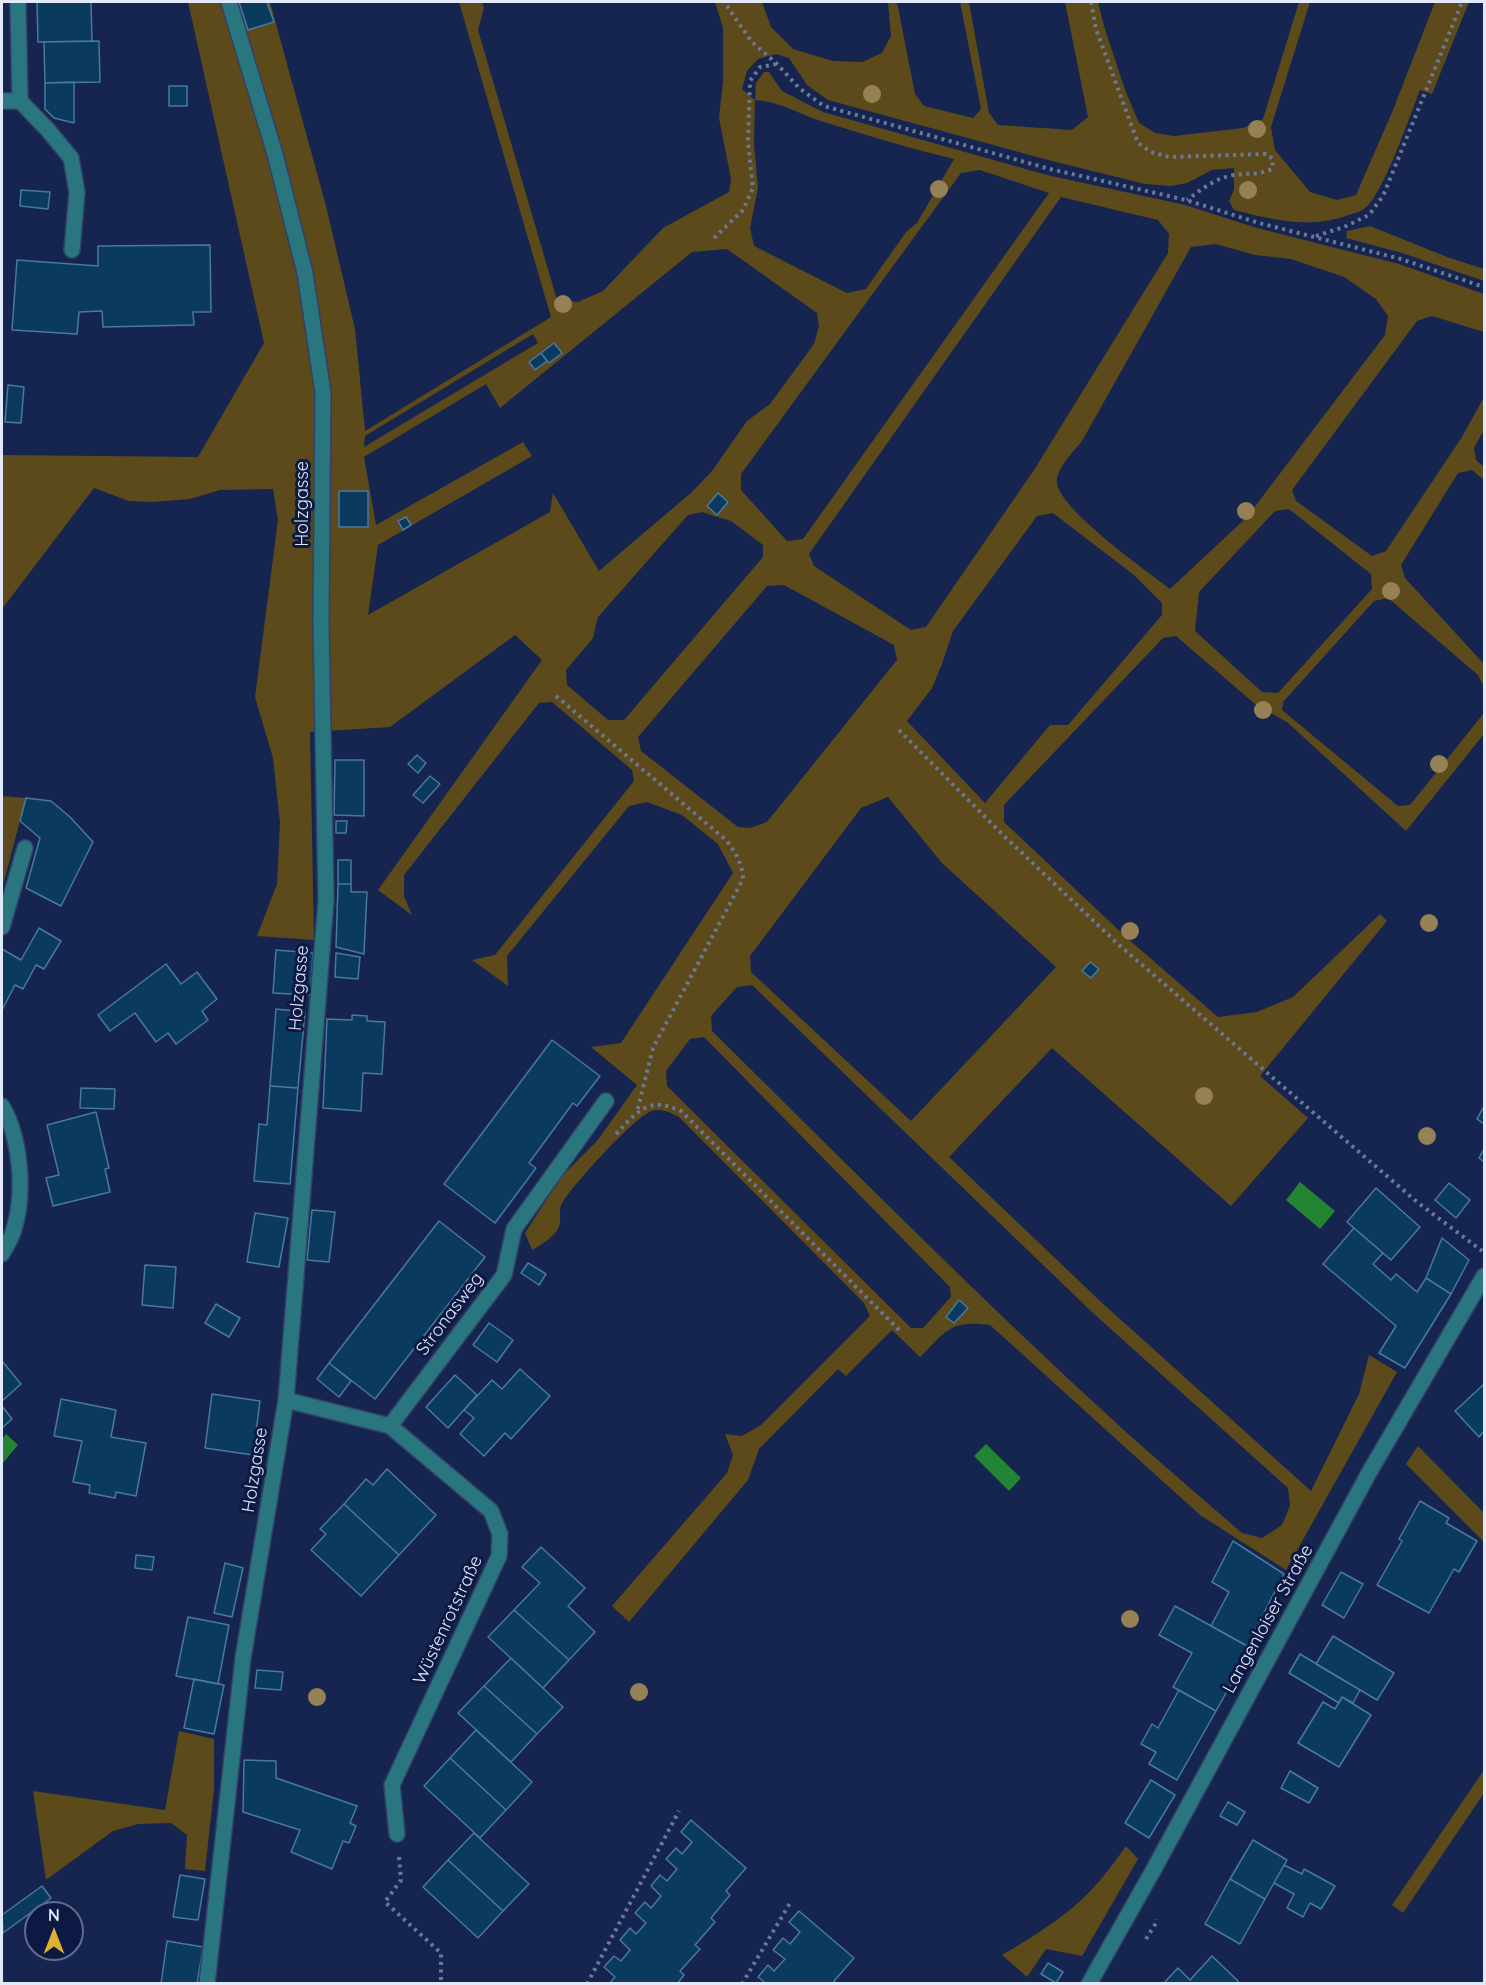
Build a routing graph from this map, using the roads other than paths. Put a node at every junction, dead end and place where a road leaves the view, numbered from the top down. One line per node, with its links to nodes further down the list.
1 (18, 2): 4 (street)
2 (229, 2): 12 (street, Holzgasse)
3 (2, 101): 4 (street)
4 (20, 101): 5 (street)
5 (72, 250)
6 (25, 848): 7 (street)
7 (2, 927)
8 (606, 1101): 13 (street, Stronasweg)
9 (2, 1106): 10 (street)
10 (2, 1254)
11 (1485, 1276): 16 (street, Langenloiser Straße)
12 (286, 1400): 13 (street, Wüstenrotstraße); 15 (street, Holzgasse)
13 (390, 1426): 14 (street, Wüstenrotstraße)
14 (397, 1834)
15 (207, 1983)
16 (1089, 1983)

